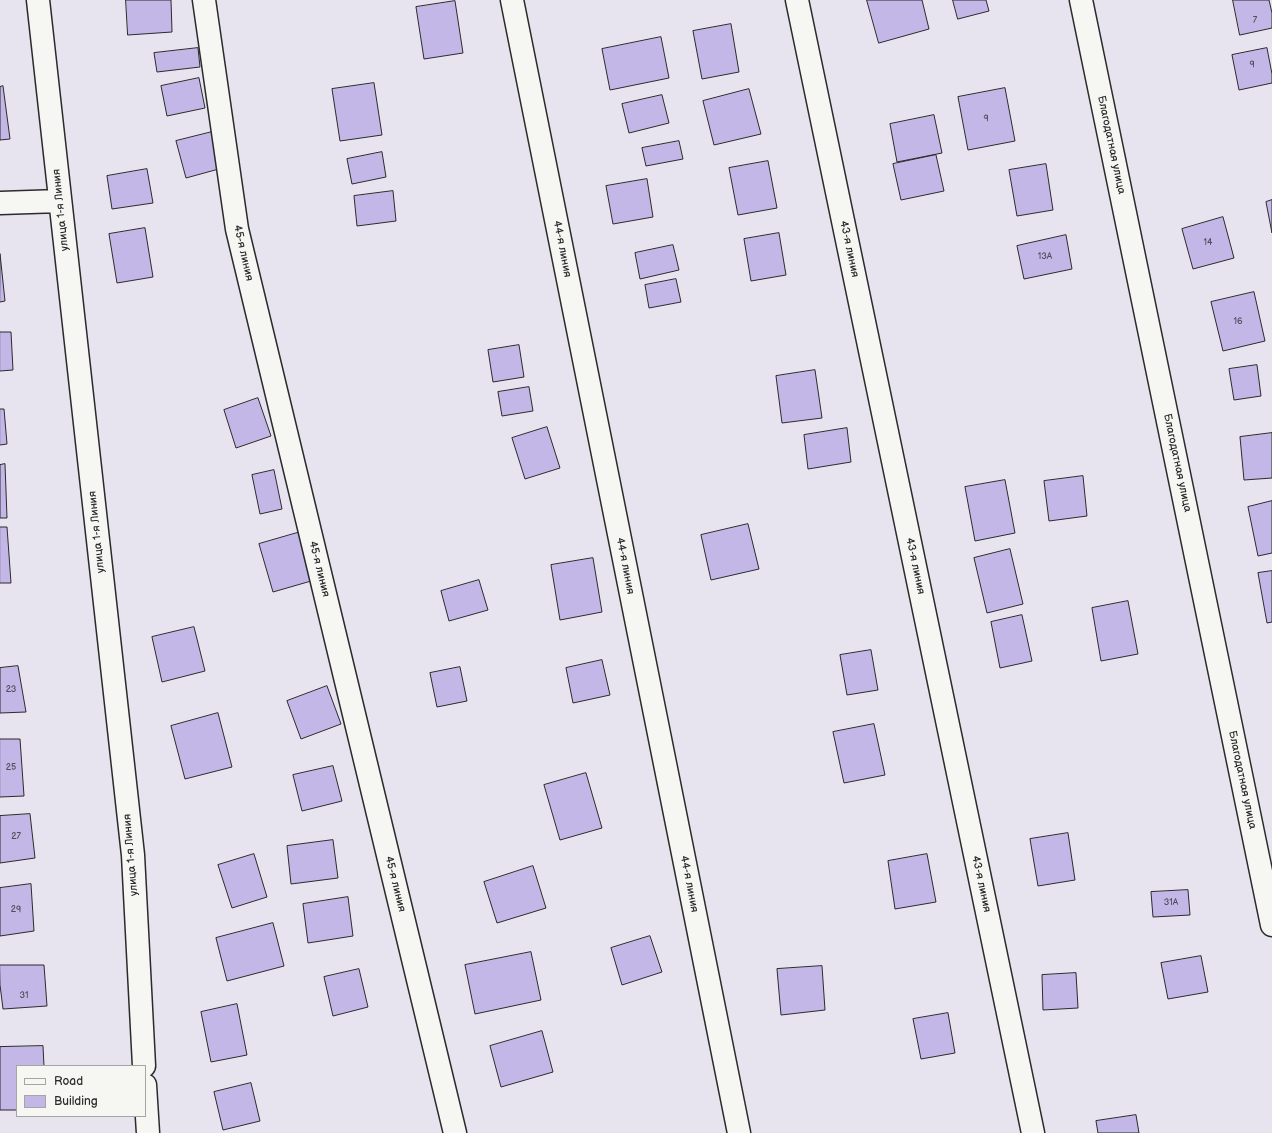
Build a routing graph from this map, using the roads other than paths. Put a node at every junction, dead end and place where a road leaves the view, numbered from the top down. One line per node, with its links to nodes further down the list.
1 (38, 0): 6 (street, улица 1-я Линия)
2 (204, 0): 12 (street, 45-я линия)
3 (512, 0): 13 (street, 44-я линия)
4 (797, 0): 14 (street, 43-я линия)
5 (1082, 0): 8 (street, Благодатная улица)
6 (60, 201): 7 (street); 9 (street, улица 1-я Линия)
7 (0, 203)
8 (1272, 925)
9 (144, 1065)
10 (146, 1101): 11 (street)
11 (148, 1133)
12 (455, 1133)
13 (738, 1133)
14 (1033, 1133)

